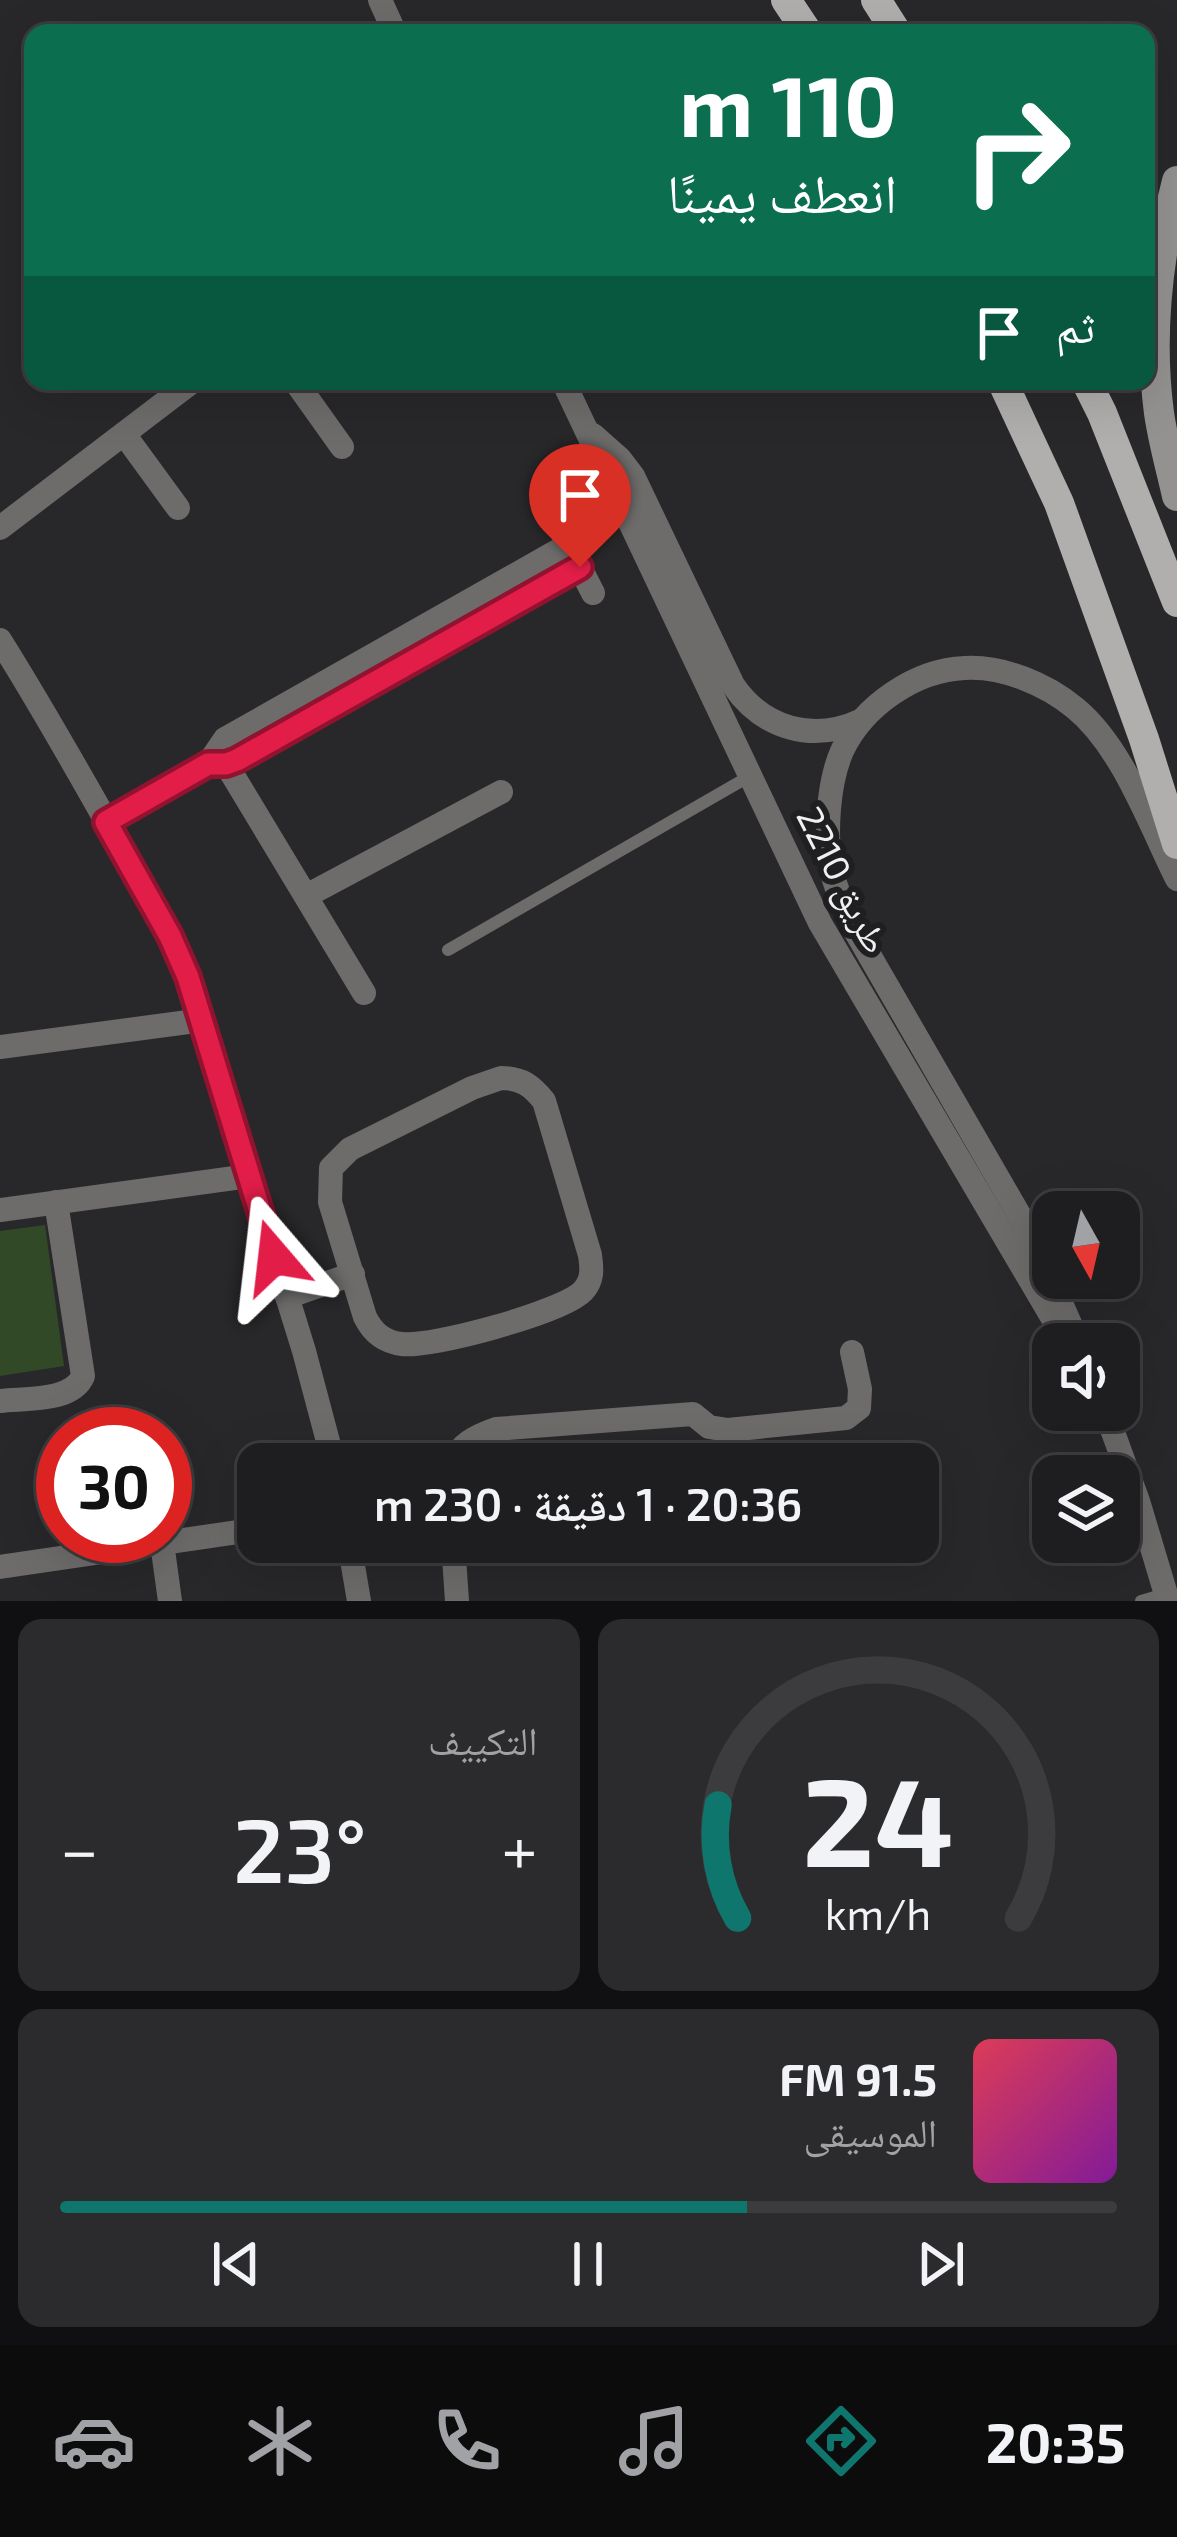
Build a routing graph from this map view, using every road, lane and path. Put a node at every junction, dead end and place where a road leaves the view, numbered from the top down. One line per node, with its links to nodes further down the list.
1 (1177, 181): 10 (street)
2 (181, 390): 8 (street)
3 (302, 390): 9 (street)
4 (567, 390): 7 (street, طريق 2210)
5 (1006, 390): 23 (main road)
6 (1091, 390): 16 (main road)
7 (586, 430): 18 (street, طريق 2210); 20 (street, طريق 2210)
8 (124, 434): 12 (street); 13 (street)
9 (342, 446)
10 (1177, 496)
11 (544, 497): 14 (street)
12 (178, 508)
13 (0, 528)
14 (574, 556): 15 (street); 19 (street)
15 (593, 593)
16 (1177, 602)
17 (0, 640): 22 (street)
18 (862, 720): 24 (street, طريق 2210); 36 (street, طريق 2210)
19 (218, 764): 22 (street); 25 (street)
20 (751, 776): 26 (lane); 35 (street, طريق 2210)
21 (501, 792): 25 (street)
22 (106, 822): 28 (street)
23 (1177, 844)
24 (1177, 879)
25 (305, 896): 27 (street)
26 (448, 950)
27 (364, 993)
28 (203, 1020): 29 (street); 30 (street)
29 (0, 1048)
30 (249, 1176): 31 (street); 34 (street)
31 (56, 1202): 32 (street); 38 (street)
32 (0, 1210)
33 (353, 1274): 33 (street); 34 (street)
34 (287, 1298): 40 (street)
35 (1056, 1323)
36 (1070, 1323)
37 (853, 1352): 41 (street)
38 (0, 1401)
39 (1113, 1431): 49 (street)
40 (328, 1443)
41 (468, 1443)
42 (237, 1532): 43 (street)
43 (192, 1539)
44 (36, 1562): 48 (street)
45 (165, 1563): 50 (street)
46 (352, 1563): 51 (street)
47 (455, 1563): 52 (street)
48 (0, 1567)
49 (1167, 1598): 53 (lane)
50 (170, 1601)
51 (358, 1601)
52 (458, 1601)
53 (1141, 1601)

